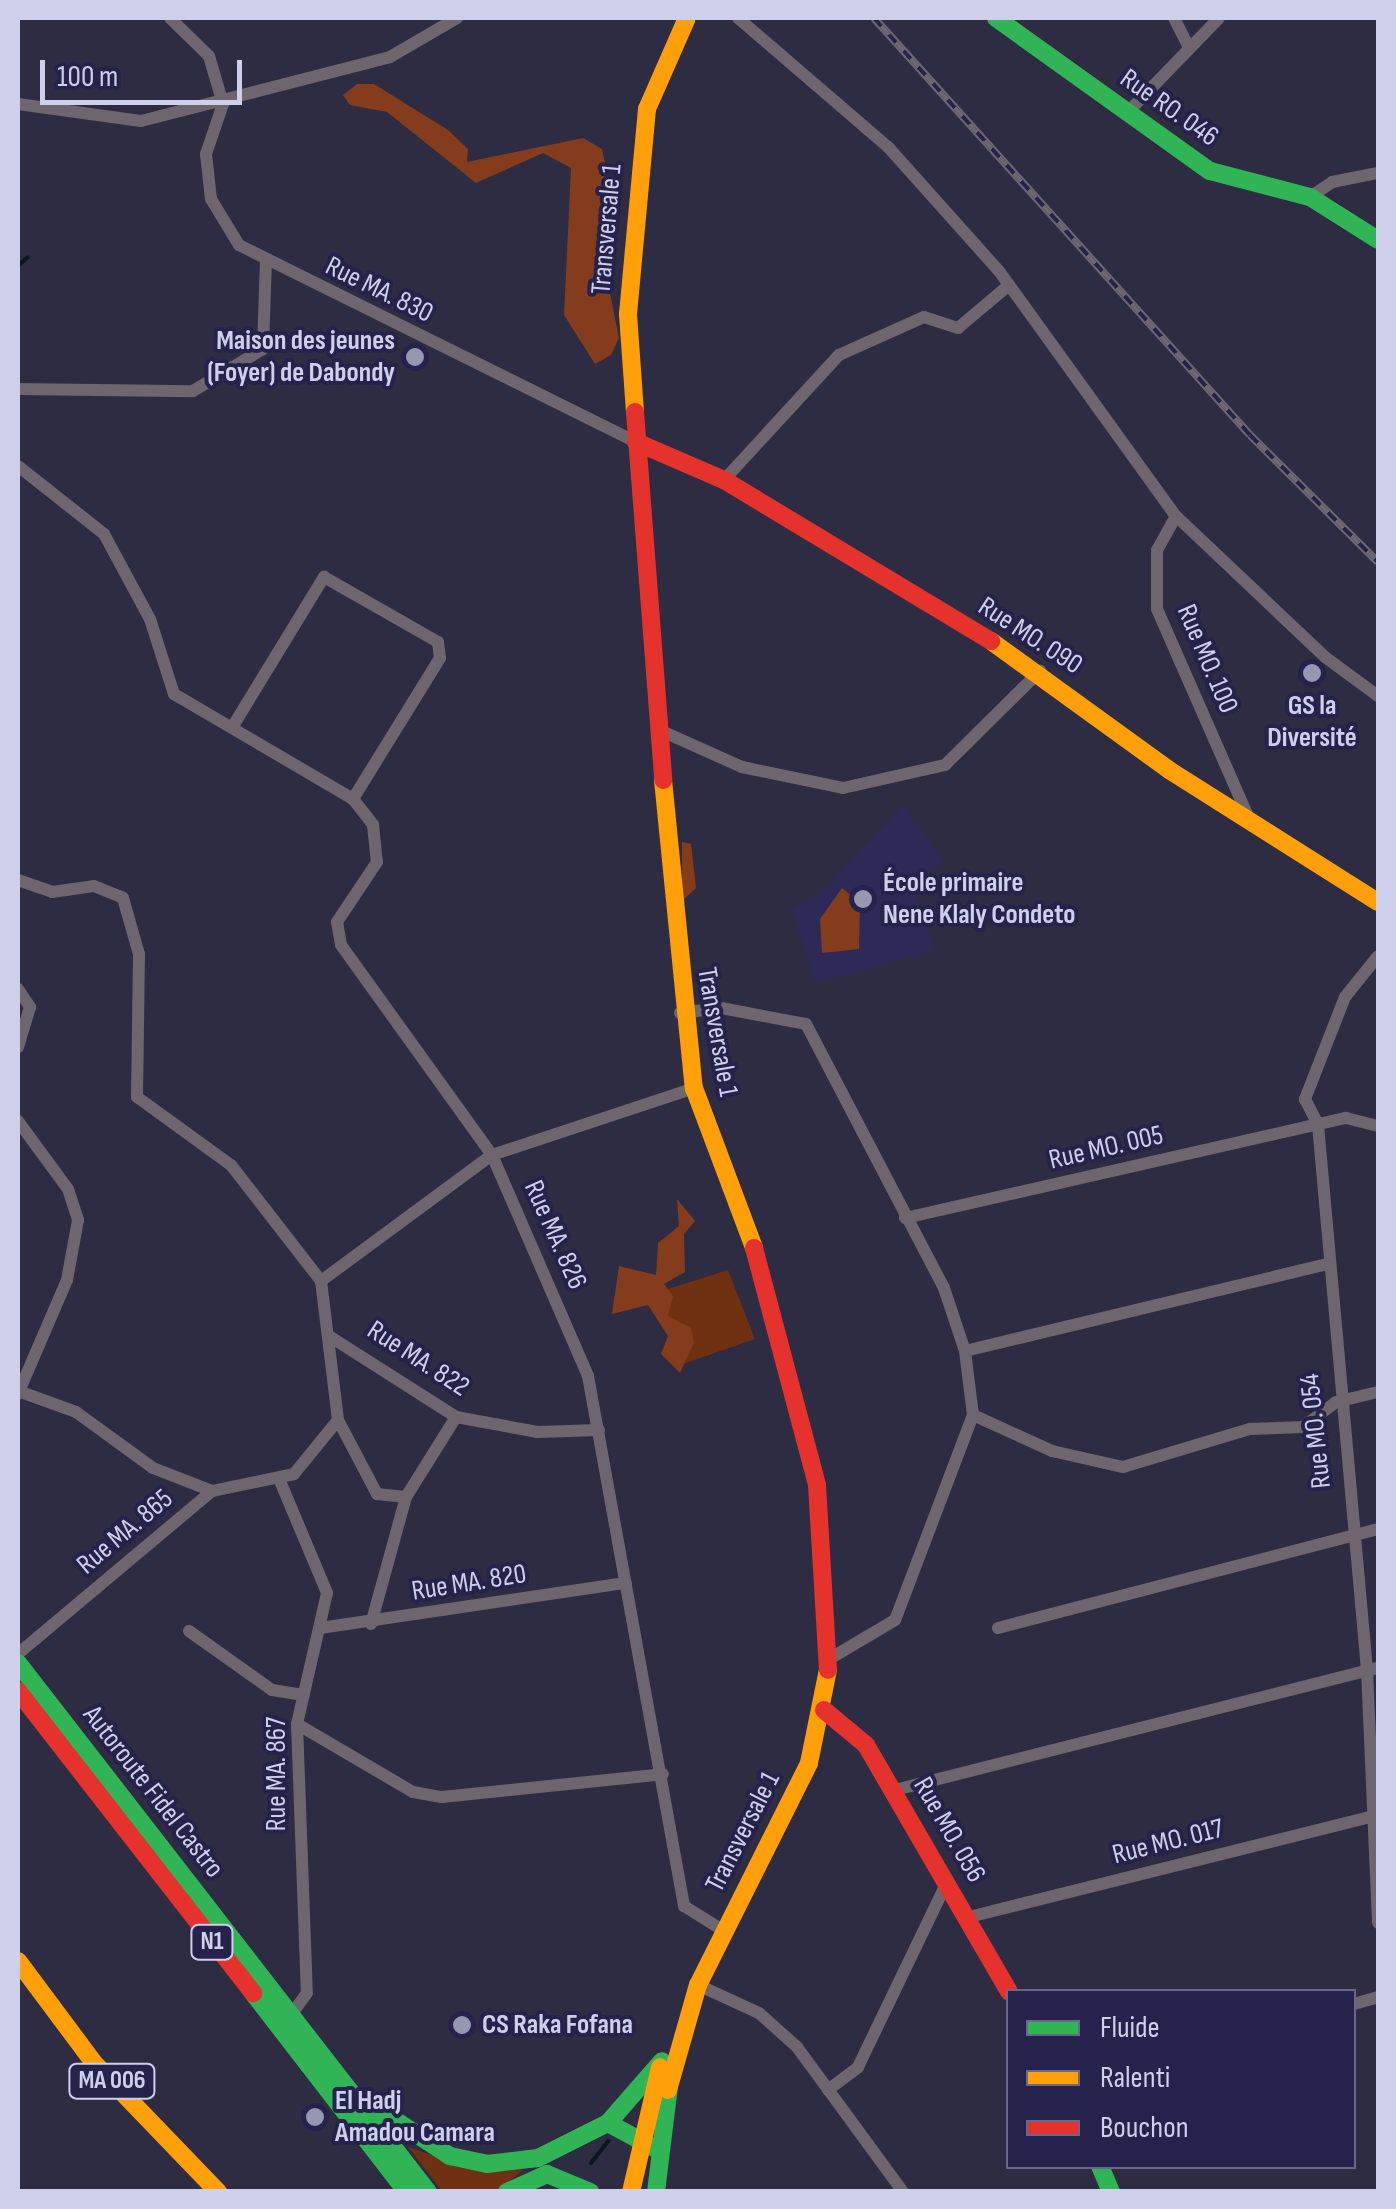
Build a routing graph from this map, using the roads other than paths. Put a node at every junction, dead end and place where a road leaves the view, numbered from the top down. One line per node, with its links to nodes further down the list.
1 (170, 18): 10 (street)
2 (457, 18): 10 (street)
3 (687, 18): 18 (main road, Transversale 1)
4 (738, 18): 16 (street)
5 (996, 18): 11 (main road, Rue RO. 046)
6 (1174, 18): 8 (street)
7 (1219, 18): 8 (street)
8 (1188, 45): 11 (street)
9 (18, 104): 10 (street)
10 (223, 104): 15 (street, Rue MA. 830)
11 (1128, 113): 13 (main road, Rue RO. 046)
12 (1378, 172): 13 (street)
13 (1310, 197): 14 (main road, Rue RO. 046)
14 (1378, 240)
15 (266, 260): 17 (street); 18 (street, Rue MA. 830)
16 (1009, 285): 20 (street); 21 (street)
17 (18, 389)
18 (636, 442): 20 (main road, Rue MO. 090); 25 (main road, Transversale 1)
19 (18, 466): 24 (street)
20 (724, 480): 22 (main road, Rue MO. 090)
21 (1176, 516): 23 (street); 27 (street, Rue MO. 100)
22 (1040, 670): 25 (street); 27 (main road, Rue MO. 090)
23 (1378, 696)
24 (234, 726): 26 (street); 26 (street)
25 (657, 729): 32 (main road, Transversale 1)
26 (353, 799): 38 (street, Rue MA. 826)
27 (1249, 820): 29 (main road, Rue MO. 090)
28 (18, 880): 41 (street)
29 (1378, 902)
30 (1378, 956): 36 (street, Rue MO. 054)
31 (18, 988): 33 (street)
32 (680, 1013): 34 (main road, Transversale 1); 39 (street)
33 (18, 1048)
34 (694, 1088): 38 (street); 62 (main road, Transversale 1)
35 (18, 1121): 45 (street)
36 (1318, 1126): 37 (street, Rue MO. 005); 39 (street, Rue MO. 005); 40 (street, Rue MO. 054)
37 (1378, 1126)
38 (492, 1154): 41 (street); 50 (street, Rue MA. 826)
39 (905, 1218): 43 (street)
40 (1326, 1264): 43 (street); 46 (street, Rue MO. 054)
41 (321, 1281): 42 (street)
42 (330, 1336): 48 (street, Rue MA. 822); 49 (street)
43 (965, 1351): 47 (street)
44 (1378, 1392): 46 (street)
45 (19, 1393): 52 (street)
46 (1336, 1402): 47 (street); 55 (street, Rue MO. 054)
47 (972, 1415): 62 (street)
48 (456, 1416): 50 (street, Rue MA. 822); 53 (street)
49 (338, 1420): 51 (street); 53 (street)
50 (599, 1430): 56 (street, Rue MA. 826)
51 (280, 1481): 52 (street, Rue MA. 865); 58 (street, Rue MA. 867)
52 (212, 1492): 61 (street, Rue MA. 865)
53 (406, 1498): 57 (street)
54 (1378, 1529): 55 (street)
55 (1353, 1536): 59 (street); 64 (street, Rue MO. 054)
56 (626, 1583): 57 (street, Rue MA. 820); 69 (street, Rue MA. 826)
57 (371, 1624): 58 (street, Rue MA. 820)
58 (320, 1628): 66 (street, Rue MA. 867)
59 (998, 1628)
60 (190, 1631): 66 (street)
61 (18, 1654)
62 (832, 1658): 67 (main road, Transversale 1)
63 (18, 1663): 79 (main road, Autoroute Fidel Castro / N1)
64 (1373, 1669): 70 (street); 71 (street, Rue MO. 054)
65 (18, 1692): 86 (main road, Autoroute Fidel Castro / N1)
66 (304, 1696): 68 (street, Rue MA. 867)
67 (824, 1710): 70 (main road, Rue MO. 056); 75 (main road, Transversale 1)
68 (297, 1724): 69 (street); 79 (street, Rue MA. 867)
69 (664, 1774): 75 (street, Rue MA. 826)
70 (895, 1790): 72 (main road, Rue MO. 056)
71 (1377, 1816): 73 (street, Rue MO. 017); 74 (street, Rue MO. 054)
72 (946, 1882): 73 (main road, Rue MO. 056); 82 (street)
73 (968, 1918): 78 (main road, Rue MO. 056)
74 (1378, 1923)
75 (724, 1931): 77 (main road, Transversale 1)
76 (18, 1964): 85 (main road, MA 006)
77 (698, 1985): 80 (main road, Transversale 1); 82 (street)
78 (1007, 1989)
79 (292, 2014): 81 (main road, Autoroute Fidel Castro / N1)
80 (666, 2070): 83 (main road); 84 (main road, Transversale 1); 92 (main road)
81 (333, 2071): 83 (main road); 87 (main road, Autoroute Fidel Castro / N1)
82 (828, 2090): 93 (street)
83 (608, 2123): 84 (main road)
84 (650, 2142): 90 (main road, Transversale 1); 91 (main road, Transversale 1)
85 (218, 2192)
86 (407, 2192)
87 (428, 2192)
88 (508, 2192): 89 (main road)
89 (590, 2192)
90 (631, 2192)
91 (645, 2192)
92 (656, 2192)
93 (903, 2192)

